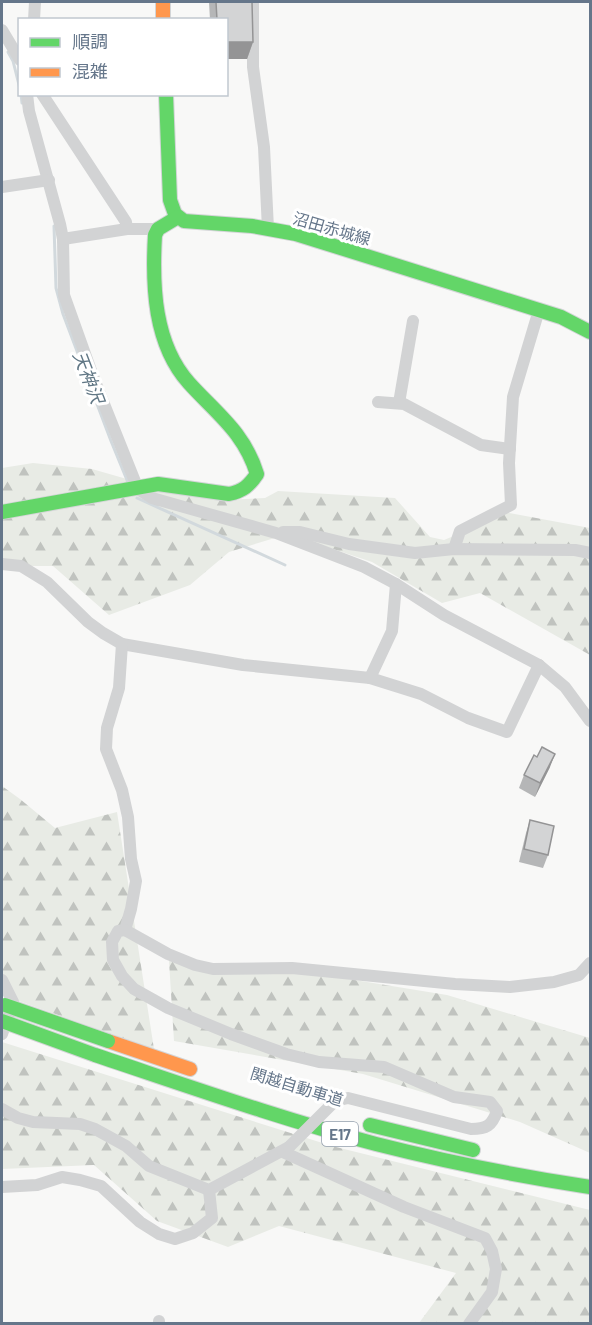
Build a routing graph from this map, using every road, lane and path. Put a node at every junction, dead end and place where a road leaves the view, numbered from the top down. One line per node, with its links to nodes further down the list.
1 (35, 2): 4 (street)
2 (163, 2): 5 (main road)
3 (253, 2): 17 (street)
4 (34, 18)
5 (163, 18)
6 (2, 30): 7 (street)
7 (5, 42): 8 (street)
8 (18, 58)
9 (27, 96): 12 (street)
10 (43, 96): 15 (street)
11 (166, 96): 14 (main road)
12 (44, 181): 13 (street); 18 (street)
13 (2, 187)
14 (178, 217): 16 (main road); 17 (main road, 沼田赤城線)
15 (127, 229): 16 (street); 18 (street)
16 (158, 229): 25 (main road)
17 (268, 229): 19 (main road, 沼田赤城線)
18 (63, 239): 25 (street)
19 (539, 310): 21 (main road, 沼田赤城線); 24 (street)
20 (413, 321): 23 (street)
21 (590, 331)
22 (378, 402): 23 (street)
23 (399, 403): 24 (street)
24 (510, 449): 28 (street)
25 (138, 489): 26 (main road); 27 (street)
26 (2, 512)
27 (276, 533): 28 (street); 31 (street)
28 (454, 549): 29 (street)
29 (591, 553)
30 (2, 564): 32 (street)
31 (396, 584): 33 (street); 34 (street)
32 (122, 644): 34 (street); 36 (street)
33 (539, 665): 34 (street); 35 (street)
34 (370, 678)
35 (591, 721)
36 (125, 930): 37 (street); 47 (street, bridge)
37 (591, 963)
38 (2, 980): 41 (street)
39 (3, 1004): 42 (main road, bridge)
40 (2, 1021): 50 (main road, 関越自動車道 / E17, bridge)
41 (2, 1034)
42 (202, 1073)
43 (306, 1107): 45 (main road, 関越自動車道 / E17)
44 (2, 1109): 51 (street)
45 (337, 1116)
46 (359, 1122): 48 (main road, 関越自動車道 / E17)
47 (286, 1150): 51 (street); 52 (street)
48 (484, 1152)
49 (2, 1187): 51 (street)
50 (591, 1187)
51 (208, 1190)
52 (469, 1323)

